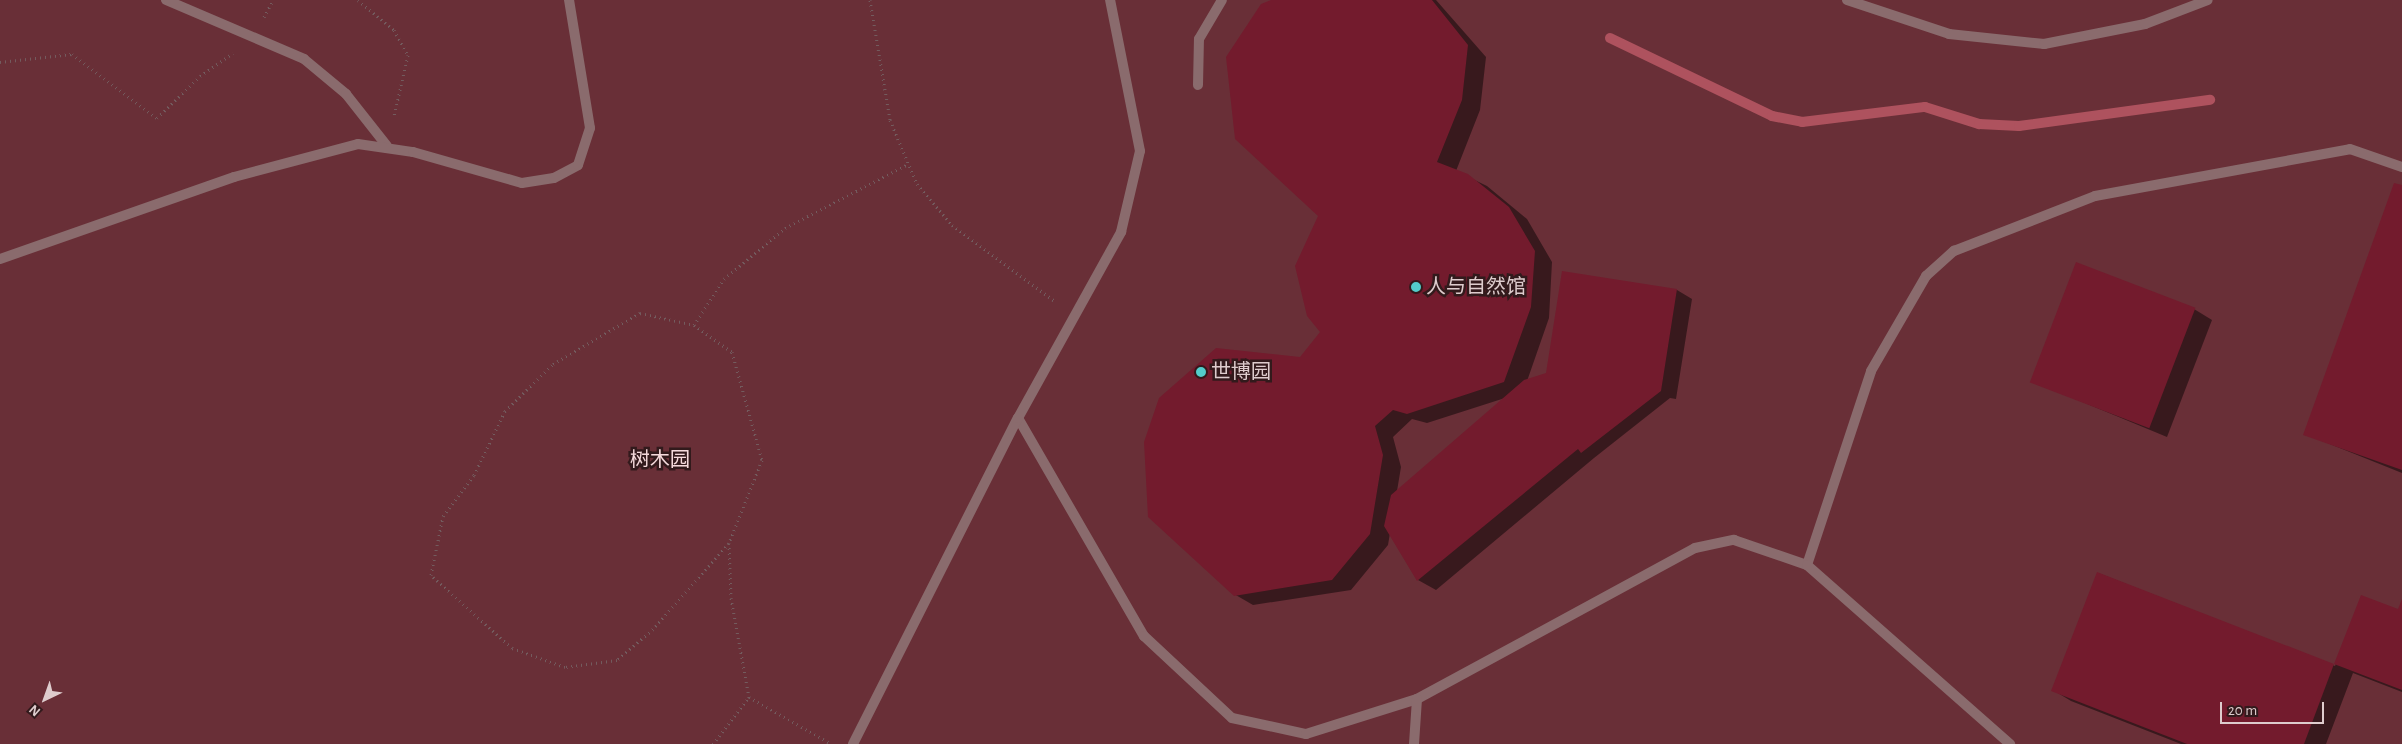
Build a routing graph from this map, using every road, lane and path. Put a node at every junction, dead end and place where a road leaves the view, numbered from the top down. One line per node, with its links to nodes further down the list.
1 (166, 0): 9 (lane)
2 (360, 0): 12 (path)
3 (569, 0): 12 (lane)
4 (870, 0): 13 (path)
5 (1110, 0): 16 (lane)
6 (1222, 0): 11 (lane)
7 (1847, 0): 8 (lane)
8 (2208, 0)
9 (254, 38): 10 (path); 12 (lane)
10 (0, 62)
11 (1198, 85)
12 (387, 146): 15 (lane)
13 (908, 164): 16 (path); 17 (path)
14 (2402, 167): 20 (lane)
15 (0, 259)
16 (1074, 316): 18 (lane)
17 (694, 325): 19 (path); 19 (path)
18 (1018, 418): 22 (lane); 25 (lane)
19 (729, 543): 21 (path)
20 (1807, 565): 22 (lane); 27 (lane)
21 (749, 697): 23 (path); 24 (path)
22 (1417, 699): 26 (lane)
23 (712, 744)
24 (831, 744)
25 (853, 744)
26 (1414, 744)
27 (2010, 744)

